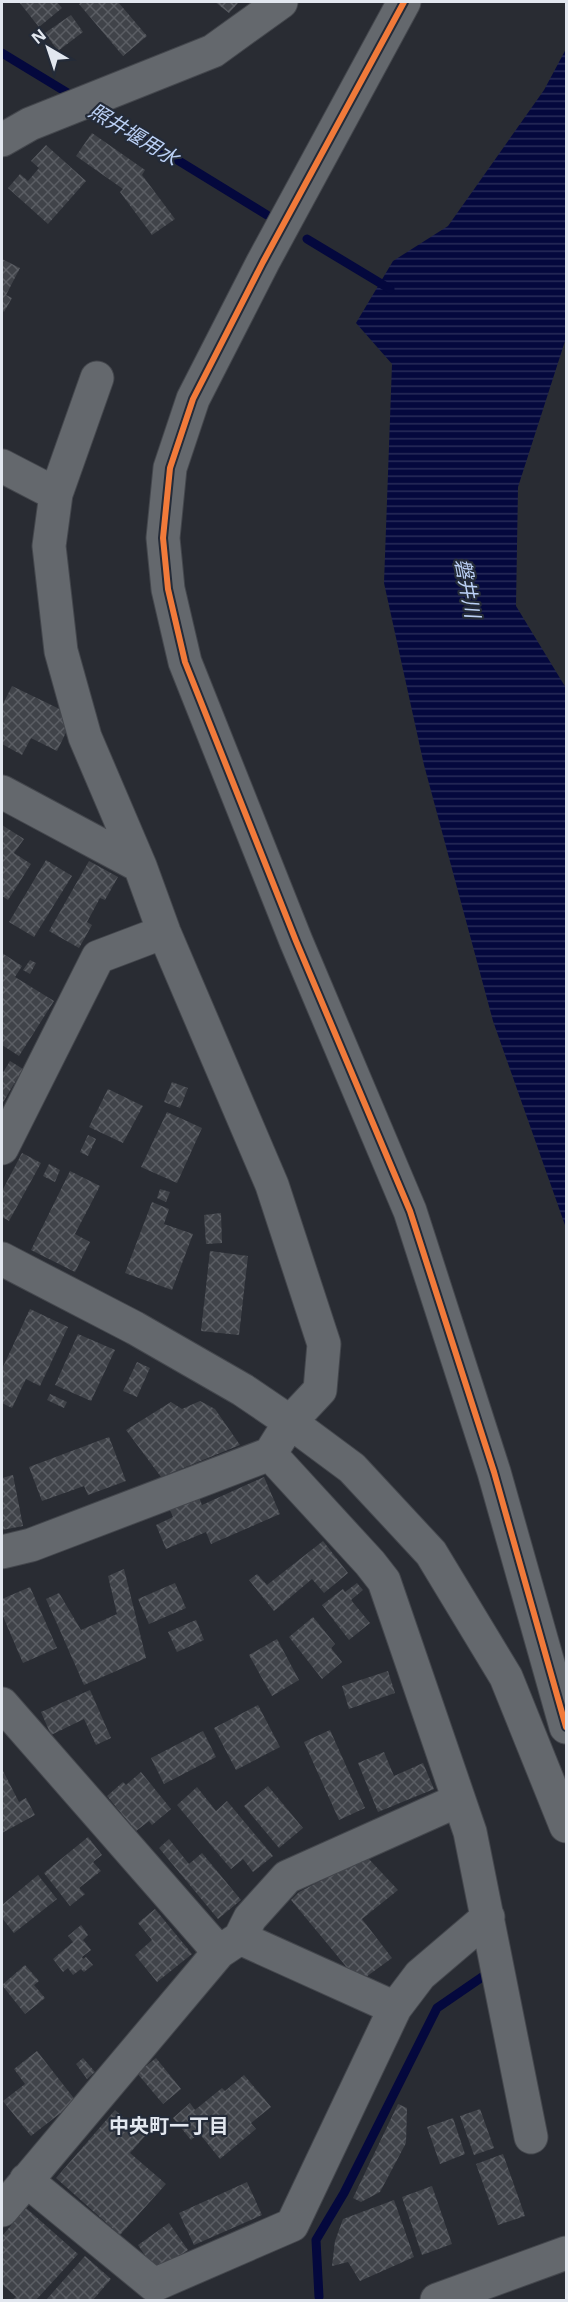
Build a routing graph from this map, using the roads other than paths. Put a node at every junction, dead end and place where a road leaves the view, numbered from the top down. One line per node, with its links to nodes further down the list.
1 (281, 2): 3 (street)
2 (404, 2): 16 (street)
3 (2, 140)
4 (98, 378): 6 (street)
5 (2, 466): 6 (street)
6 (57, 494): 8 (street)
7 (2, 792): 8 (street)
8 (140, 866): 9 (street)
9 (164, 932): 10 (street); 12 (street)
10 (2, 1148)
11 (2, 1259): 12 (street)
12 (290, 1422): 13 (street); 18 (street)
13 (270, 1454): 14 (street); 17 (street)
14 (2, 1552)
15 (2, 1704): 20 (street)
16 (567, 1727)
17 (459, 1800): 19 (street); 20 (street)
18 (567, 1826)
19 (488, 1917): 21 (street); 22 (street)
20 (230, 1945): 21 (street); 23 (street)
21 (395, 2008): 23 (street)
22 (531, 2137)
23 (26, 2180): 24 (street)
24 (2, 2210)
25 (567, 2253): 26 (street)
26 (437, 2301)

